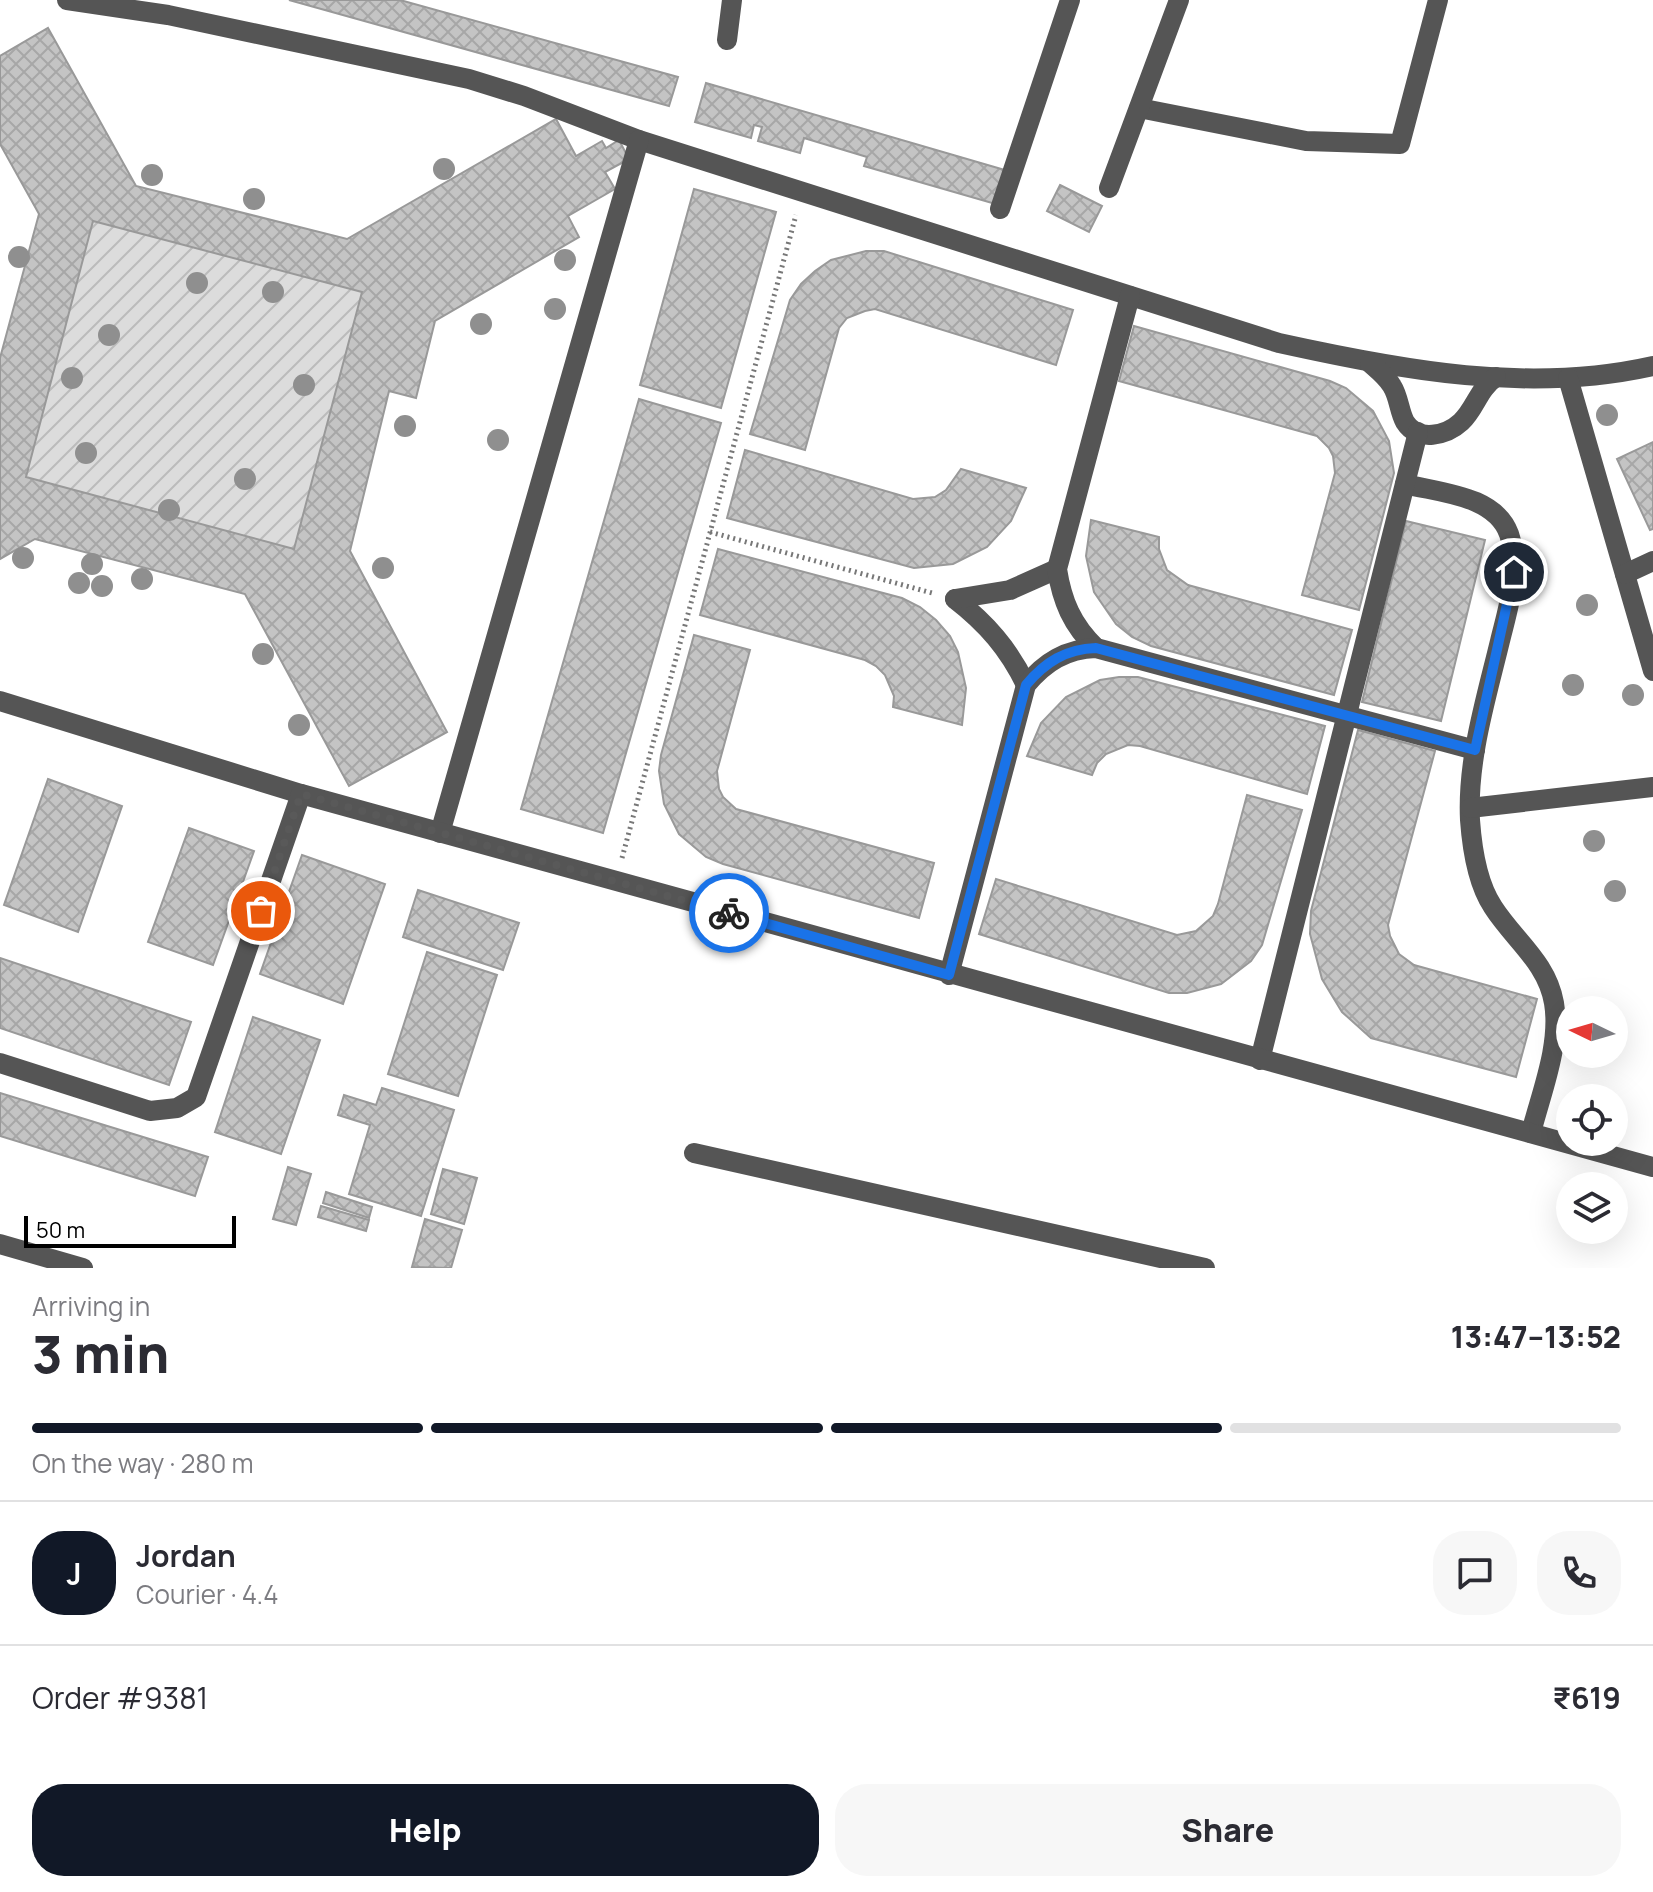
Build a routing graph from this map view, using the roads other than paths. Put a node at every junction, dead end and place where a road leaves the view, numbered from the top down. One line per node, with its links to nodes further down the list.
1 (67, 0): 8 (street)
2 (732, 0): 6 (street)
3 (1070, 0): 10 (street)
4 (1179, 0): 7 (street)
5 (1438, 0): 7 (street)
6 (727, 40)
7 (1139, 108): 9 (street)
8 (639, 140): 11 (street); 30 (street)
9 (1109, 188)
10 (1000, 209)
11 (1130, 296): 12 (street); 19 (street)
12 (1370, 363): 14 (street); 16 (street)
13 (1653, 366): 15 (street)
14 (1496, 377): 15 (street); 16 (street)
15 (1568, 378): 20 (street)
16 (1418, 432): 17 (street)
17 (1405, 484): 25 (street); 26 (street)
18 (1653, 561): 20 (street)
19 (1057, 569): 21 (street); 23 (street)
20 (1625, 574): 22 (street)
21 (1096, 648): 23 (street); 25 (street)
22 (1653, 671)
23 (1026, 685): 31 (street)
24 (0, 701): 28 (street)
25 (1347, 715): 26 (street); 32 (street)
26 (1475, 750): 29 (street)
27 (1653, 787): 29 (street)
28 (301, 794): 30 (street); 33 (street)
29 (1470, 808): 34 (street)
30 (440, 833): 31 (street)
31 (949, 975): 32 (street)
32 (1260, 1060): 34 (street)
33 (0, 1063)
34 (1531, 1133): 36 (street)
35 (694, 1153): 39 (street)
36 (1653, 1167)
37 (0, 1244): 38 (street)
38 (83, 1268)
39 (1205, 1268)

